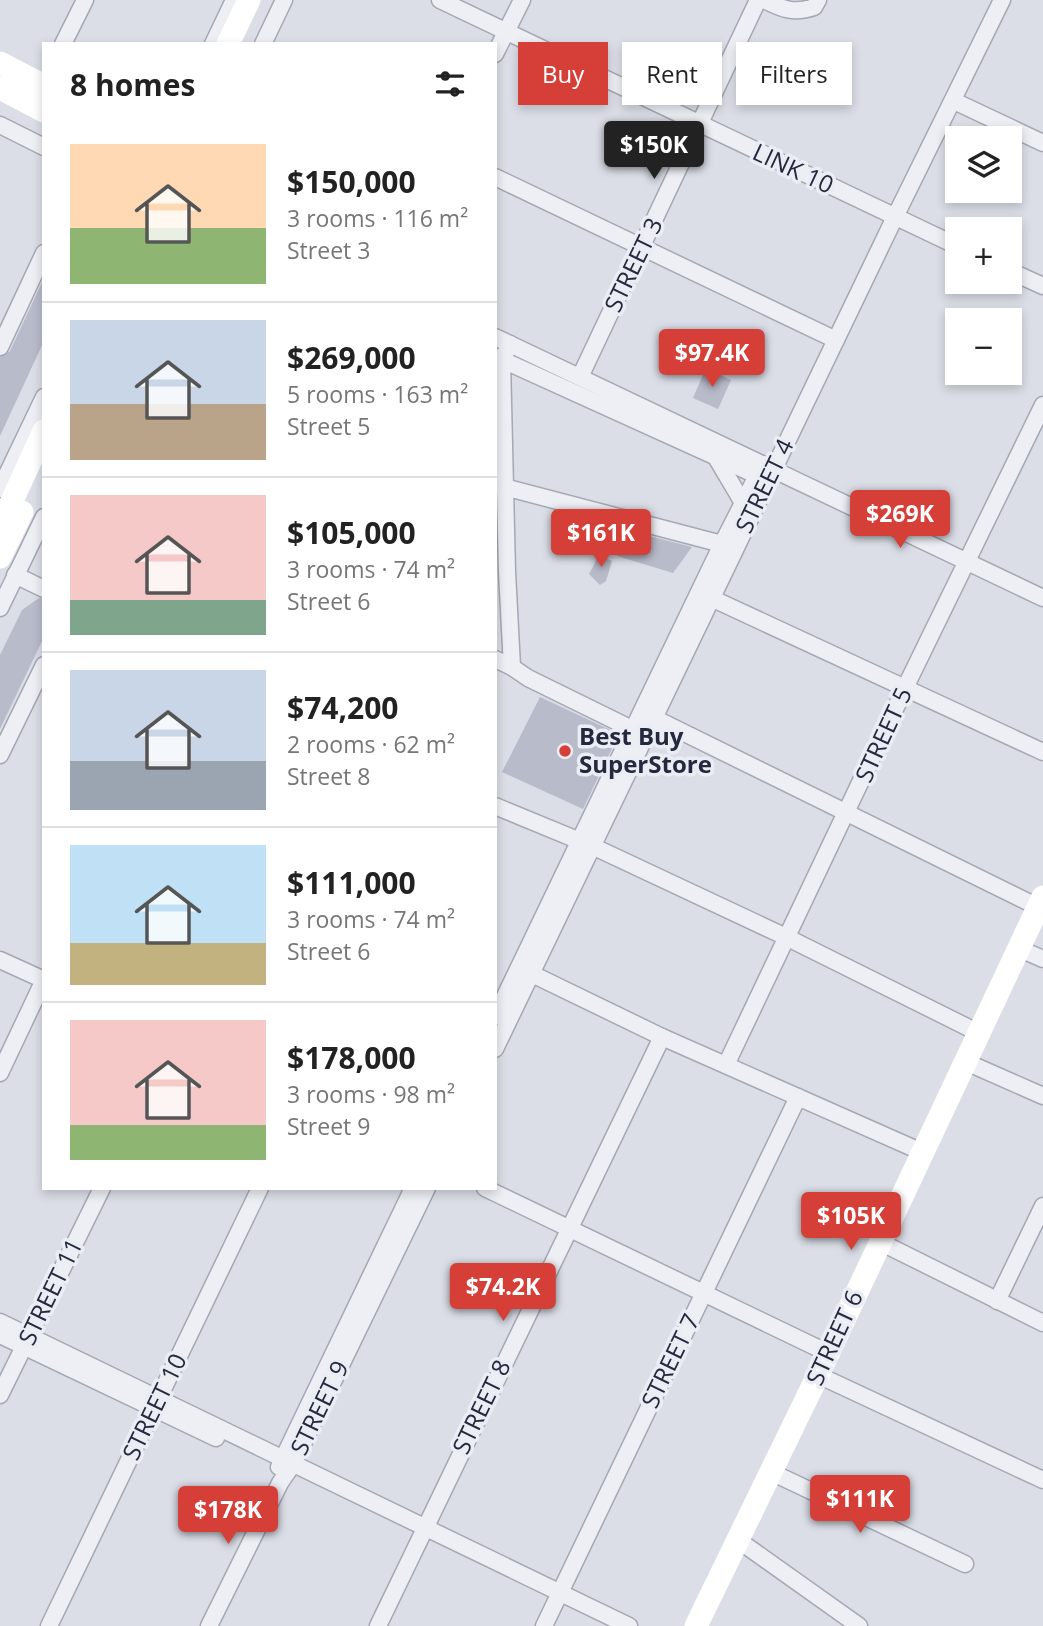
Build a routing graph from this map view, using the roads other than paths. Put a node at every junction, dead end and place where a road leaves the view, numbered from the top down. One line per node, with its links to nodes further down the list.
1 (85, 0): 13 (street)
2 (234, 0): 14 (street)
3 (249, 0): 15 (street)
4 (264, 0): 16 (street)
5 (284, 0): 17 (street)
6 (440, 0): 12 (street, LINK 10)
7 (522, 0): 12 (street)
8 (758, 0): 25 (street, STREET 3)
9 (764, 0): 10 (street)
10 (818, 0)
11 (1002, 0): 22 (street, STREET 4)
12 (507, 31): 18 (street); 25 (street, LINK 10)
13 (64, 42)
14 (214, 42)
15 (229, 42)
16 (244, 42)
17 (264, 42)
18 (497, 50)
19 (0, 63): 20 (street)
20 (42, 84)
21 (0, 88): 23 (street)
22 (954, 101): 26 (street); 29 (street, STREET 4)
23 (42, 110)
24 (0, 125): 27 (street)
25 (701, 126): 29 (street, LINK 10); 31 (street, STREET 3)
26 (1043, 143)
27 (42, 146)
28 (497, 178): 31 (street)
29 (895, 216): 30 (street, LINK 10); 35 (street, STREET 4)
30 (945, 240)
31 (643, 247): 35 (street); 39 (street, STREET 3)
32 (42, 257): 37 (street)
33 (1022, 276): 34 (street)
34 (1043, 286)
35 (836, 340): 46 (street, STREET 4)
36 (503, 341): 38 (street); 39 (street)
37 (0, 347)
38 (499, 358): 44 (street); 47 (street)
39 (580, 377): 46 (street)
40 (42, 401): 48 (street)
41 (1043, 405): 43 (street, STREET 5)
42 (42, 434): 51 (street)
43 (1036, 439): 54 (street, STREET 5)
44 (717, 459): 46 (street); 49 (street)
45 (42, 469): 53 (street)
46 (765, 472): 49 (street); 54 (street); 57 (street, STREET 4)
47 (504, 487): 52 (street); 61 (street)
48 (0, 489)
49 (743, 503): 52 (street)
50 (42, 521): 55 (street)
51 (0, 527)
52 (722, 544): 65 (street)
53 (0, 557)
54 (968, 562): 58 (street); 63 (street, STREET 5)
55 (15, 575): 56 (street); 59 (street)
56 (42, 588)
57 (711, 598): 63 (street); 64 (street, STREET 4)
58 (1043, 598)
59 (0, 608)
60 (497, 660): 61 (street)
61 (512, 667): 65 (street)
62 (42, 669): 67 (street)
63 (905, 688): 66 (street); 69 (street, STREET 5)
64 (654, 718): 65 (street, STREET 4); 69 (street)
65 (640, 733): 70 (street)
66 (1043, 752)
67 (0, 755)
68 (497, 807): 70 (street)
69 (847, 813): 71 (street); 72 (street, STREET 5)
70 (586, 844): 72 (street); 76 (street); 79 (street)
71 (1041, 902): 73 (street, STREET 6)
72 (786, 937): 80 (street); 84 (street, STREET 5)
73 (1020, 949): 75 (street); 80 (street, STREET 6)
74 (0, 960): 77 (street)
75 (1043, 960)
76 (532, 974): 81 (street); 82 (street)
77 (42, 979)
78 (42, 984): 85 (street)
79 (497, 1013)
80 (979, 1033): 83 (street, STREET 6)
81 (662, 1037): 84 (street); 95 (street, STREET 8)
82 (497, 1045)
83 (965, 1062): 86 (street); 88 (street, STREET 6)
84 (726, 1065): 87 (street)
85 (0, 1073)
86 (1043, 1096)
87 (798, 1097): 88 (street); 97 (street, STREET 7)
88 (922, 1152): 96 (street, STREET 6)
89 (101, 1190): 102 (street, STREET 11)
90 (259, 1190): 106 (street, STREET 10)
91 (412, 1190): 107 (street)
92 (426, 1190): 107 (street, STREET 9)
93 (489, 1190): 95 (street)
94 (1041, 1213): 98 (street)
95 (568, 1230): 97 (street); 110 (street, STREET 8)
96 (880, 1242): 98 (street); 103 (street, STREET 6)
97 (704, 1292): 103 (street); 113 (street, STREET 7)
98 (997, 1301): 100 (street)
99 (0, 1322): 102 (street)
100 (1043, 1323)
101 (0, 1335): 102 (street)
102 (26, 1341): 105 (street, STREET 11); 106 (street)
103 (828, 1353): 104 (street, STREET 6)
104 (818, 1375): 108 (street, STREET 6); 109 (street)
105 (0, 1395)
106 (157, 1404): 107 (street); 115 (street, STREET 10)
107 (285, 1469): 110 (street); 116 (street, STREET 9)
108 (771, 1472): 111 (street, STREET 6); 112 (street)
109 (1043, 1480)
110 (422, 1531): 113 (street); 117 (street, STREET 8)
111 (738, 1540): 114 (street, STREET 6); 121 (street)
112 (965, 1564)
113 (558, 1596): 118 (street, STREET 7); 119 (street); 120 (street)
114 (700, 1624)
115 (49, 1626)
116 (209, 1626)
117 (378, 1626)
118 (544, 1626)
119 (610, 1626)
120 (629, 1626)
121 (859, 1626)

